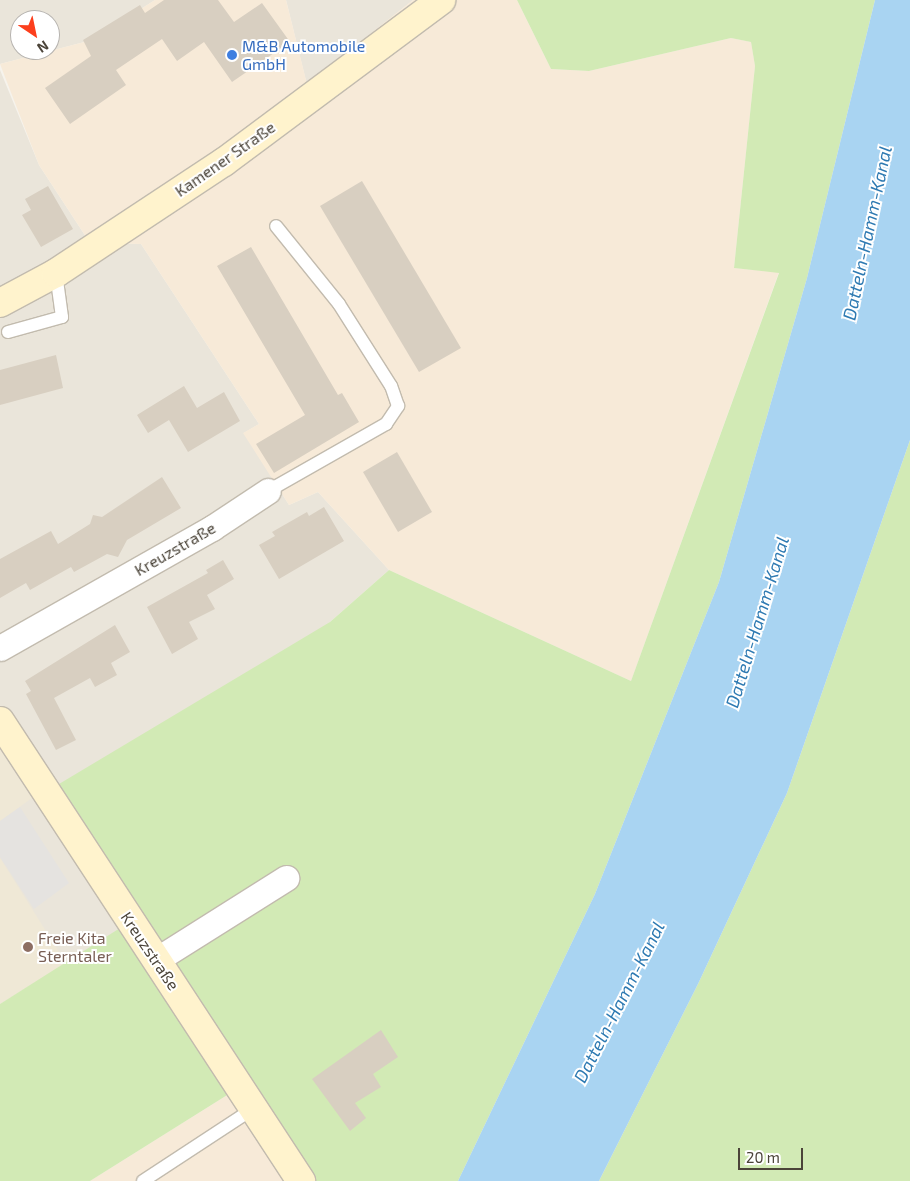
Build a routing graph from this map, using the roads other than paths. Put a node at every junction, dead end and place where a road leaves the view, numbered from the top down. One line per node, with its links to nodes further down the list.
1 (440, 0): 3 (street, Kamener Straße)
2 (276, 226): 6 (lane)
3 (56, 273): 4 (street, Kamener Straße); 5 (lane)
4 (0, 303)
5 (8, 332)
6 (268, 491): 7 (street, Kreuzstraße)
7 (0, 648)
8 (0, 720): 10 (street, Kreuzstraße)
9 (286, 878): 10 (street)
10 (156, 960): 11 (street, Kreuzstraße)
11 (254, 1108): 12 (lane); 13 (street, Kreuzstraße)
12 (143, 1181)
13 (301, 1181)

